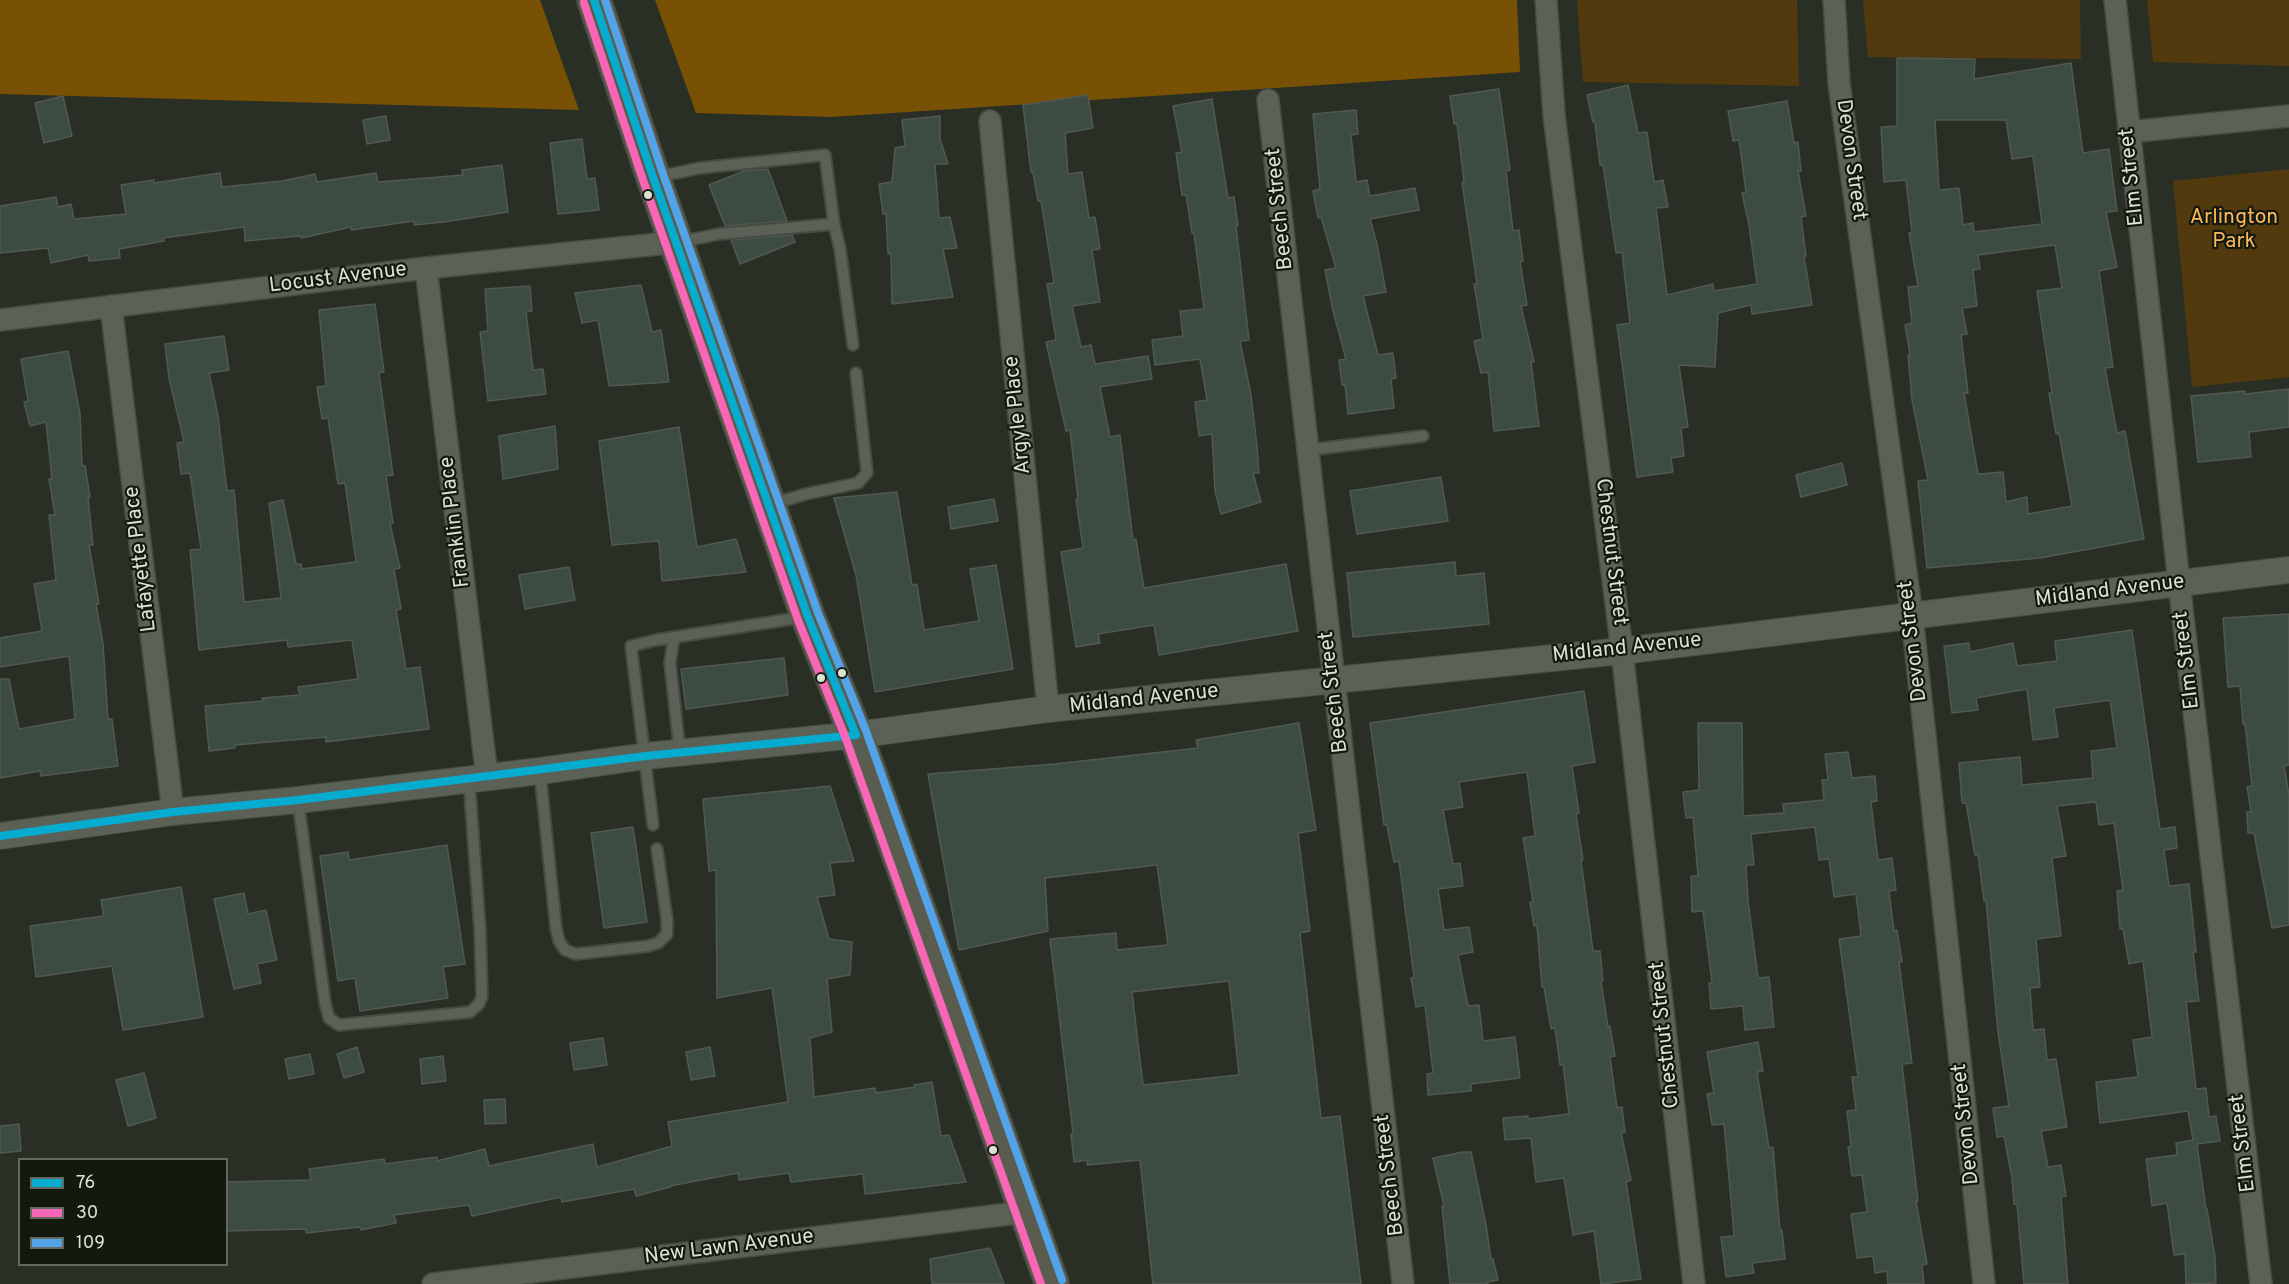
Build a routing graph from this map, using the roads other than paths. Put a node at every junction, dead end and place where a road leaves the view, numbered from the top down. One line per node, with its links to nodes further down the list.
1 (594, 0): 9 (main road)
2 (1546, 0): 25 (street, Chestnut Street)
3 (1834, 0): 22 (street, Devon Street)
4 (2115, 0): 8 (street, Elm Street)
5 (1268, 100): 18 (street, Beech Street)
6 (2289, 116): 8 (street)
7 (990, 121): 27 (street, Argyle Place)
8 (2128, 132): 21 (street, Elm Street)
9 (653, 177): 10 (lane); 11 (main road)
10 (834, 224): 11 (lane); 15 (lane)
11 (676, 242): 12 (street, Locust Avenue); 19 (main road)
12 (426, 268): 13 (street, Locust Avenue); 32 (street, Franklin Place)
13 (111, 306): 14 (street, Locust Avenue); 34 (street, Lafayette Place)
14 (0, 320)
15 (853, 345)
16 (856, 373): 19 (lane)
17 (1423, 436): 18 (lane)
18 (1308, 450): 26 (street, Beech Street)
19 (769, 505): 23 (main road)
20 (2289, 570): 21 (street, Midland Avenue)
21 (2179, 583): 22 (street, Midland Avenue); 44 (street, Elm Street)
22 (1912, 616): 25 (street, Midland Avenue); 43 (street, Devon Street)
23 (808, 617): 24 (lane); 28 (main road)
24 (674, 637): 29 (lane); 30 (lane)
25 (1622, 651): 26 (street, Midland Avenue); 42 (street, Chestnut Street)
26 (1334, 680): 27 (street, Midland Avenue); 41 (street, Beech Street)
27 (1048, 709): 28 (street, Midland Avenue)
28 (856, 735): 29 (street, Midland Avenue); 38 (main road)
29 (680, 753): 30 (street, Midland Avenue)
30 (646, 756): 31 (street, Midland Avenue); 35 (lane)
31 (540, 771): 32 (street, Midland Avenue); 37 (lane)
32 (478, 777): 33 (street, Midland Avenue); 33 (lane)
33 (298, 800): 34 (street, Midland Avenue)
34 (172, 812): 36 (street, Midland Avenue)
35 (653, 825)
36 (0, 836)
37 (657, 849)
38 (1026, 1212): 39 (street, New Lawn Avenue); 40 (main road)
39 (433, 1284)
40 (1052, 1284)
41 (1403, 1284)
42 (1694, 1284)
43 (1984, 1284)
44 (2261, 1284)

